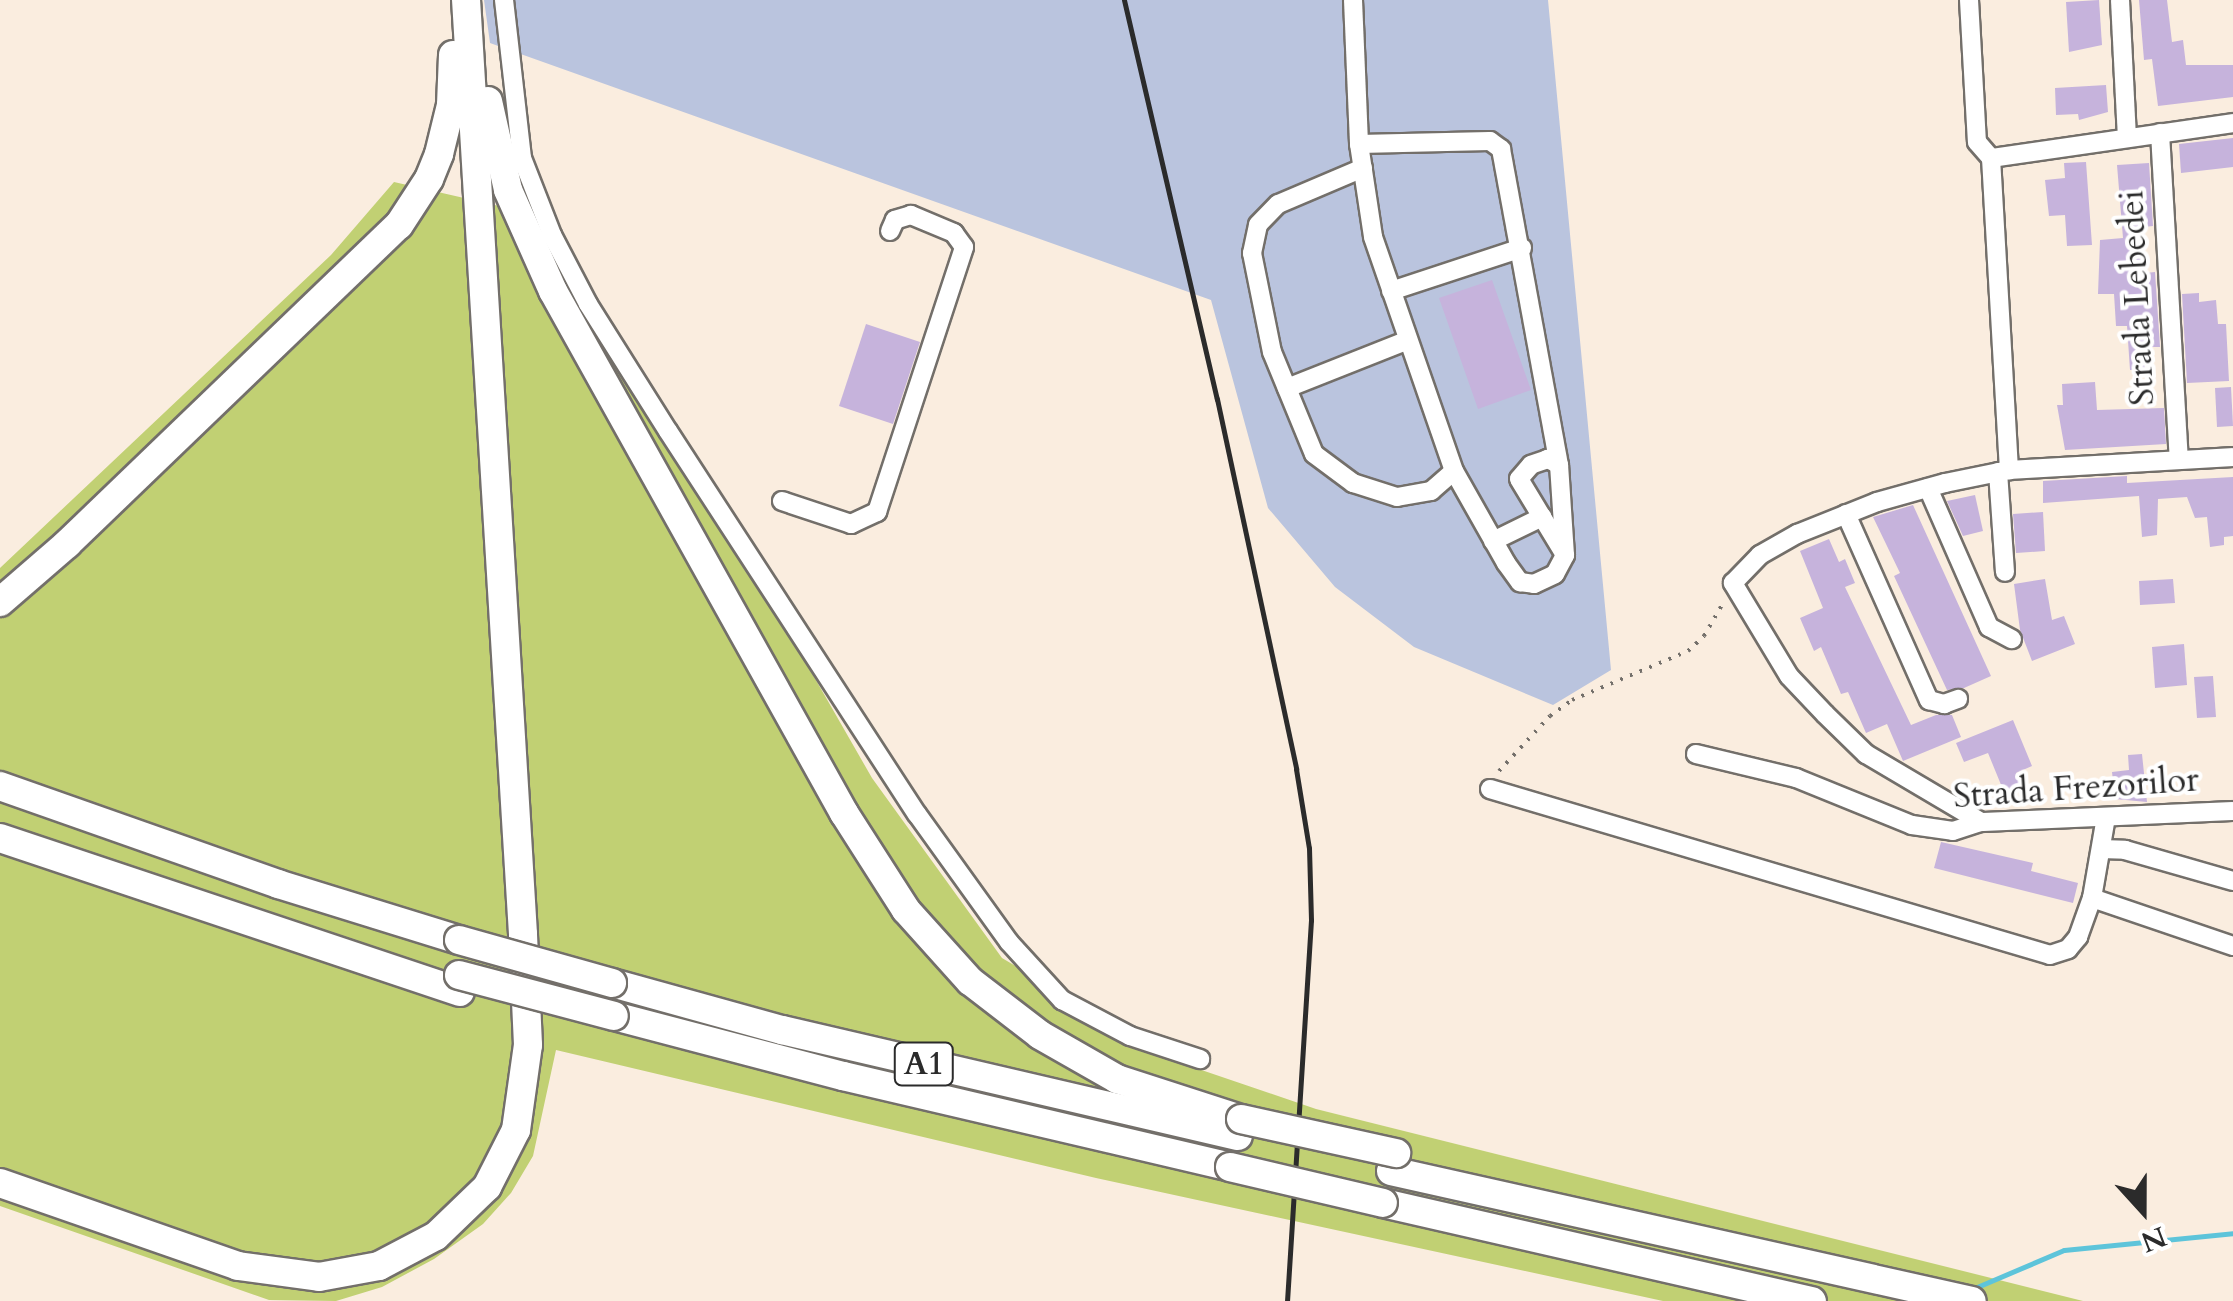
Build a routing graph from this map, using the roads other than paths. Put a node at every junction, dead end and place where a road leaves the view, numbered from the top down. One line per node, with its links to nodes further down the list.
1 (466, 0): 29 (highway); 46 (highway); 47 (highway)
2 (504, 0): 45 (street)
3 (1353, 0): 9 (street)
4 (1968, 0): 10 (street)
5 (2120, 0): 8 (street, Strada Lebedei)
6 (2233, 123): 7 (street)
7 (2160, 134): 8 (street); 18 (street, Strada Lebedei)
8 (2127, 138): 10 (street)
9 (1359, 144): 11 (street); 13 (street)
10 (1990, 158): 21 (street)
11 (1363, 168): 14 (street); 16 (street)
12 (890, 231): 23 (street)
13 (1522, 248): 14 (street); 19 (street)
14 (1391, 291): 15 (street)
15 (1408, 340): 16 (street); 20 (street)
16 (1287, 388): 20 (street)
17 (2233, 457): 18 (street)
18 (2179, 459): 21 (street)
19 (1559, 465): 25 (street); 27 (street)
20 (1454, 471): 26 (street)
21 (2004, 471): 22 (street); 28 (street)
22 (1928, 488): 24 (street); 30 (street)
23 (782, 501)
24 (1846, 514): 31 (street); 38 (street)
25 (1542, 517): 26 (street); 27 (street)
26 (1493, 541): 27 (street)
27 (1564, 555)
28 (2005, 572)
29 (0, 602)
30 (2012, 639)
31 (1958, 698)
32 (1696, 754): 38 (street, Strada Frezorilor)
33 (0, 786): 46 (highway, A1, bridge)
34 (1490, 789): 42 (street)
35 (2233, 811): 36 (street, Strada Frezorilor)
36 (2106, 817): 38 (street, Strada Frezorilor); 40 (street)
37 (0, 820): 44 (highway, A1)
38 (1981, 822)
39 (0, 838): 44 (highway)
40 (2100, 849): 41 (street); 42 (street)
41 (2233, 881)
42 (2092, 898): 43 (street)
43 (2233, 946)
44 (460, 984): 48 (highway, A1, bridge)
45 (1200, 1060)
46 (1240, 1128): 49 (highway, A1)
47 (0, 1182)
48 (1789, 1296)
49 (1972, 1301)

